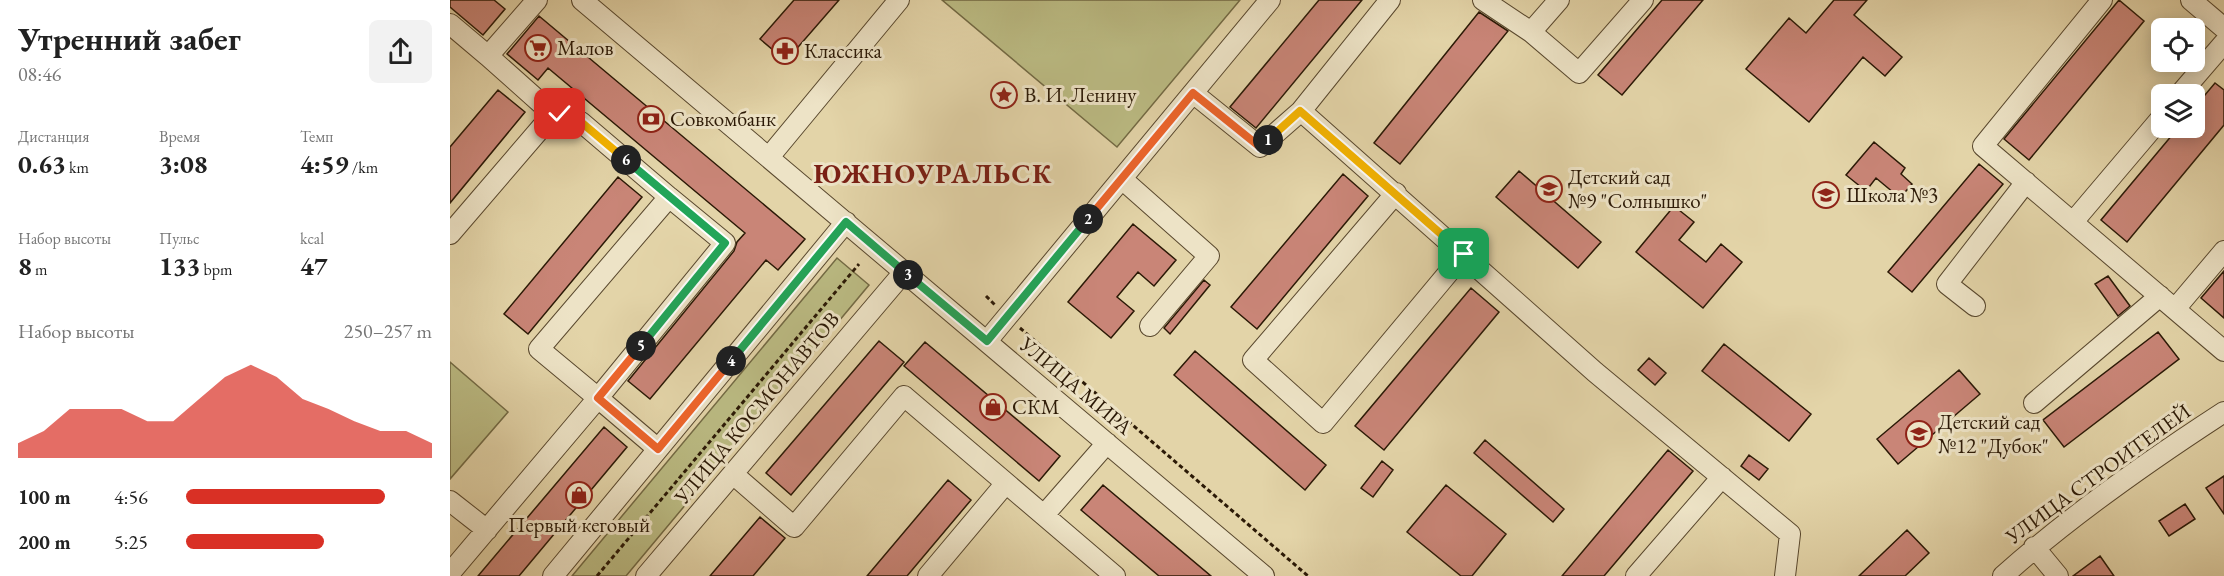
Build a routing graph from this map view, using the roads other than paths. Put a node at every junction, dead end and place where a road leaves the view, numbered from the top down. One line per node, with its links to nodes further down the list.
1 (537, 0): 15 (street)
2 (582, 0): 21 (street, УЛИЦА МИРА)
3 (899, 0): 21 (street)
4 (1270, 0): 17 (street)
5 (1390, 0): 18 (street)
6 (1483, 0): 13 (street)
7 (1559, 0): 13 (street)
8 (1642, 0): 13 (street)
9 (2102, 0): 23 (street)
10 (2191, 0): 12 (street)
11 (450, 24): 15 (street)
12 (2224, 28)
13 (1531, 32)
14 (2224, 43): 16 (street)
15 (488, 56): 19 (street)
16 (2189, 84)
17 (1193, 93): 18 (street); 22 (street)
18 (1300, 111): 24 (street)
19 (553, 114): 25 (street); 28 (street)
20 (2151, 130): 27 (street)
21 (769, 157): 26 (street, УЛИЦА МИРА)
22 (1122, 179): 34 (street); 35 (street)
23 (2026, 182): 27 (street); 33 (street)
24 (1396, 194): 30 (street); 30 (street)
25 (669, 197): 37 (street); 37 (street)
26 (846, 222): 31 (street, УЛИЦА МИРА); 41 (street)
27 (2073, 222): 32 (street)
28 (450, 234)
29 (2224, 251): 32 (street)
30 (1464, 254): 43 (street)
31 (904, 272): 35 (street, УЛИЦА МИРА); 42 (street, УЛИЦА КОСМОНАВТОВ)
32 (2168, 303): 36 (street); 38 (street)
33 (1975, 306)
34 (1150, 326)
35 (987, 341): 40 (street, УЛИЦА МИРА)
36 (2224, 351)
37 (598, 398): 41 (street); 47 (street)
38 (2034, 403)
39 (2224, 412): 48 (street, УЛИЦА СТРОИТЕЛЕЙ)
40 (1107, 443): 46 (street); 54 (street, УЛИЦА МИРА)
41 (658, 449): 50 (street)
42 (733, 474): 44 (street); 51 (street, УЛИЦА КОСМОНАВТОВ)
43 (1722, 477): 55 (street); 56 (street)
44 (1006, 483): 46 (street); 52 (street)
45 (450, 501): 47 (street)
46 (1044, 515): 53 (street)
47 (487, 530): 49 (street)
48 (2034, 547): 57 (street, УЛИЦА СТРОИТЕЛЕЙ); 58 (street)
49 (450, 573)
50 (553, 576)
51 (646, 576)
52 (928, 576)
53 (1115, 576)
54 (1264, 576)
55 (1636, 576)
56 (1785, 576)
57 (2002, 576)
58 (2058, 576)

